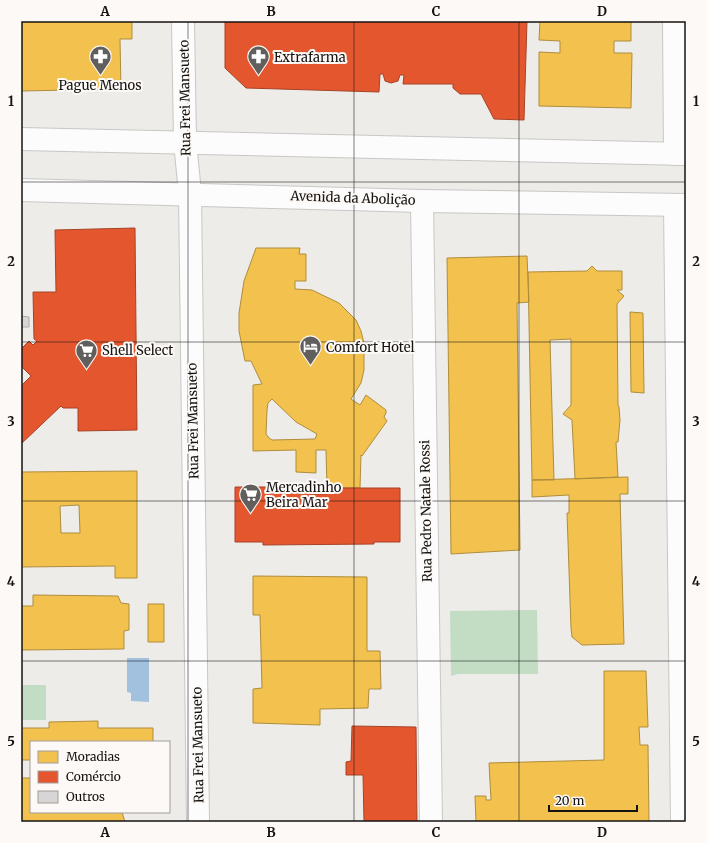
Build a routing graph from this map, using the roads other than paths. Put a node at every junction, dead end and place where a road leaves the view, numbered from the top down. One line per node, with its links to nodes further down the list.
1 (184, 21): 4 (street, Rua Frei Mansueto)
2 (674, 21): 5 (street)
3 (21, 139): 4 (street)
4 (185, 142): 5 (street); 7 (street, Rua Frei Mansueto)
5 (680, 154)
6 (21, 190): 7 (street, Avenida da Abolição)
7 (190, 193): 8 (street, Avenida da Abolição); 11 (street, Rua Frei Mansueto)
8 (422, 201): 9 (street, Avenida da Abolição); 12 (street, Rua Pedro Natale Rossi)
9 (681, 205): 10 (street)
10 (684, 698): 13 (street)
11 (198, 822)
12 (431, 822)
13 (682, 822)

